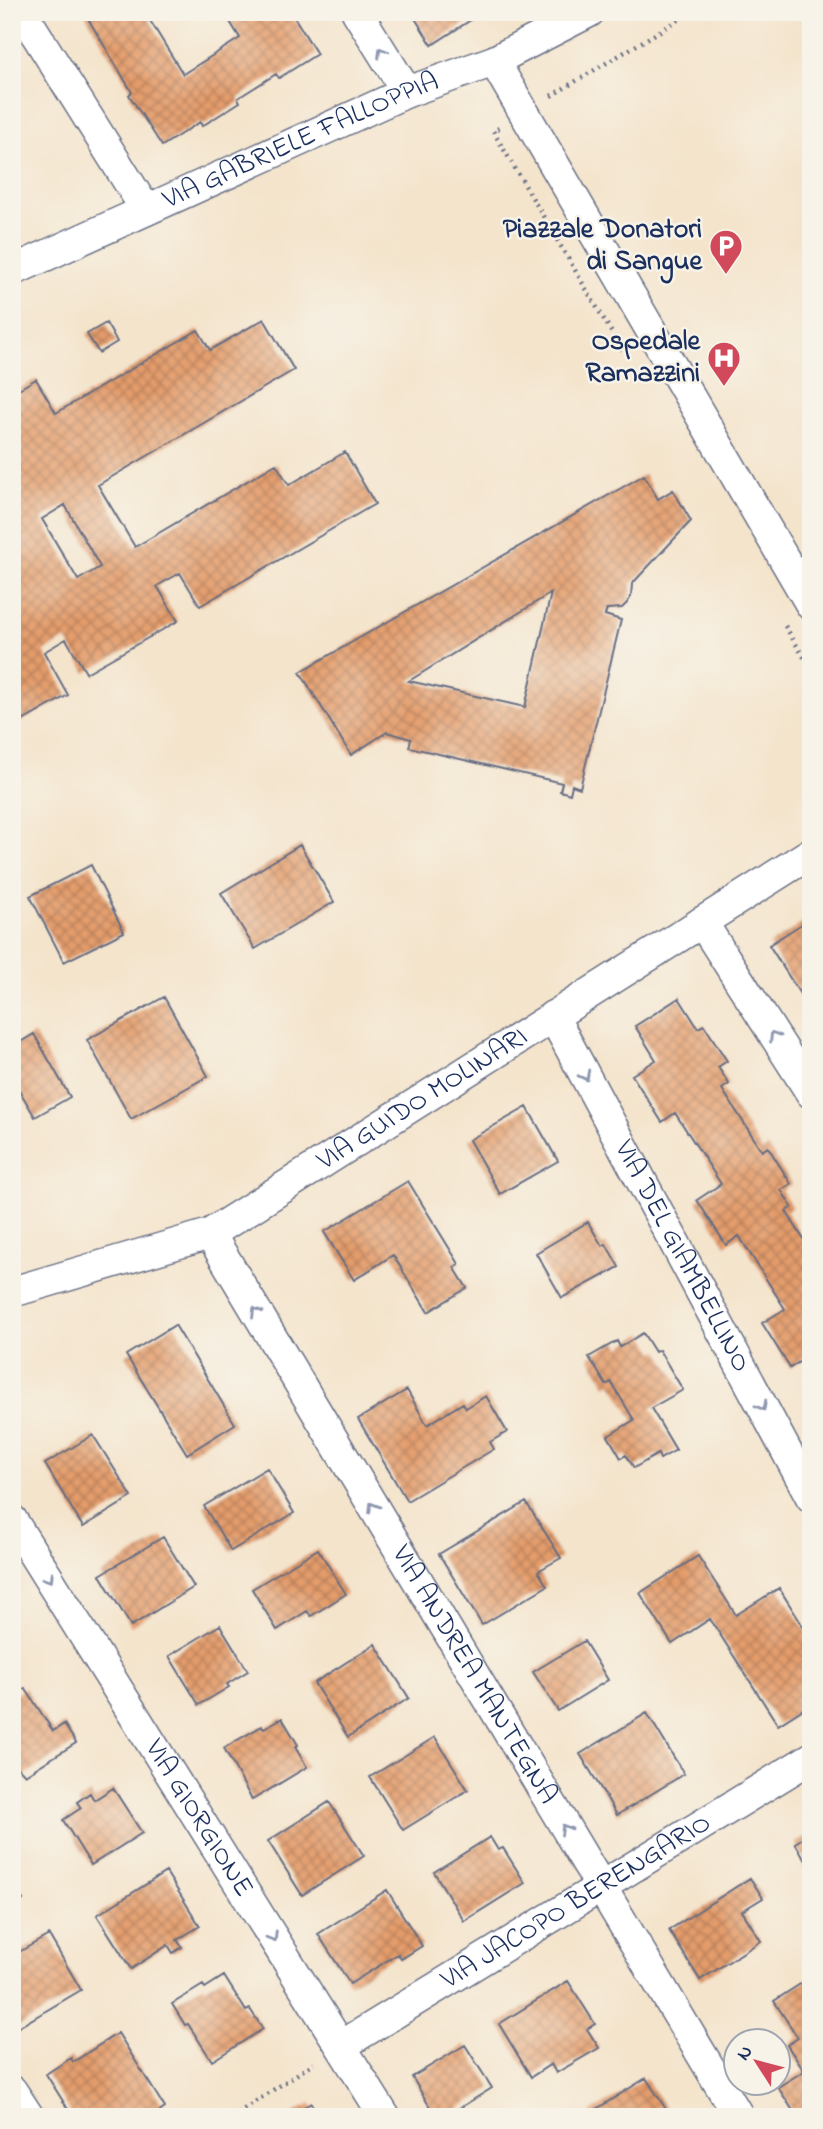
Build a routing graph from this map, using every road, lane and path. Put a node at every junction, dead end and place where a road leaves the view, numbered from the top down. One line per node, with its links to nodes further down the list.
1 (22, 12): 6 (street)
2 (357, 12): 5 (street, one-way to 2)
3 (589, 12): 4 (street, VIA GABRIELE FALLOPPIA)
4 (494, 61): 5 (street, VIA GABRIELE FALLOPPIA); 8 (street)
5 (407, 92): 6 (street, VIA GABRIELE FALLOPPIA)
6 (146, 210): 7 (street, VIA GABRIELE FALLOPPIA)
7 (12, 271)
8 (811, 605)
9 (811, 853): 10 (street, VIA GUIDO MOLINARI)
10 (702, 922): 11 (street, VIA GUIDO MOLINARI); 12 (street, one-way to 10)
11 (552, 1016): 13 (street, VIA GUIDO MOLINARI); 15 (street, VIA DEL GIAMBELLINO, one-way to 15)
12 (811, 1093)
13 (209, 1234): 14 (street, VIA GUIDO MOLINARI); 18 (street, VIA ANDREA MANTEGNA, one-way to 13)
14 (12, 1292)
15 (811, 1497)
16 (12, 1520): 19 (street, VIA GIORGIONE, one-way to 19)
17 (811, 1758): 18 (street, VIA JACOPO BERENGARIO)
18 (600, 1887): 19 (street, VIA JACOPO BERENGARIO); 24 (street, VIA ANDREA MANTEGNA)
19 (341, 2046): 22 (path); 23 (street, VIA GIORGIONE)
20 (12, 2091): 21 (street)
21 (29, 2117)
22 (232, 2117)
23 (385, 2117)
24 (739, 2117)

